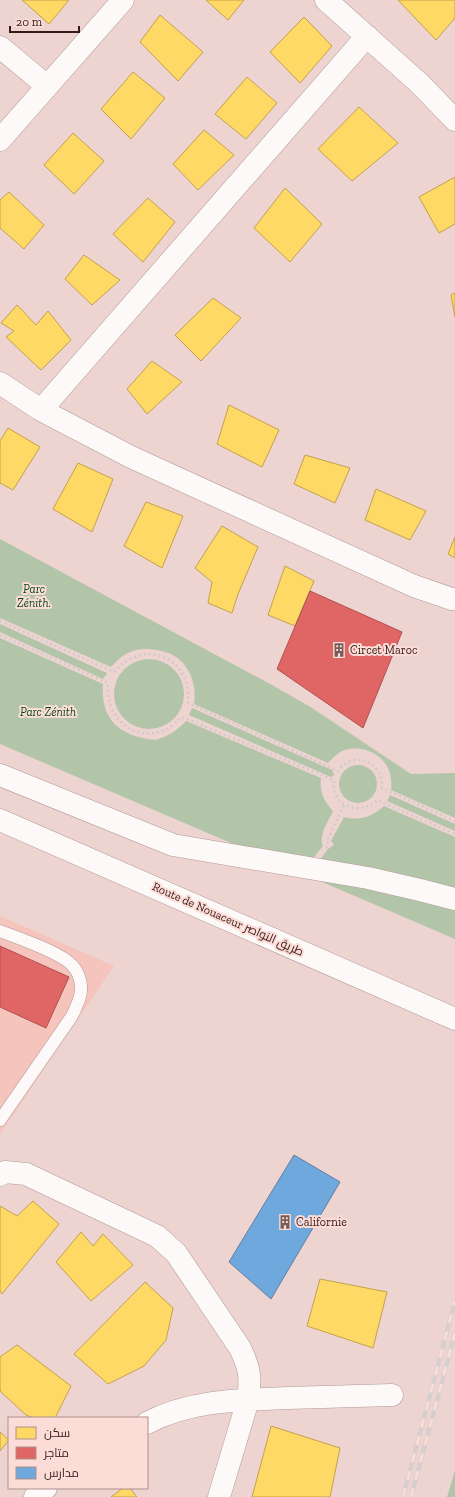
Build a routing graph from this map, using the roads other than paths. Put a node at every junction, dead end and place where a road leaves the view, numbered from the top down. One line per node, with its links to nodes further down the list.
1 (123, 0): 5 (main road)
2 (326, 0): 3 (main road)
3 (367, 36): 6 (main road); 9 (main road)
4 (0, 47): 5 (main road)
5 (46, 86): 7 (main road)
6 (455, 120)
7 (0, 140)
8 (0, 383): 9 (main road)
9 (41, 410): 10 (main road)
10 (455, 599)
11 (0, 775): 13 (main road)
12 (0, 820): 15 (main road, Route de Nouaceur طريق النواصر)
13 (455, 899)
14 (0, 931): 16 (lane)
15 (455, 1019)
16 (0, 1120)
17 (2, 1170): 19 (main road)
18 (392, 1394): 19 (main road)
19 (248, 1400): 20 (main road); 23 (main road)
20 (148, 1422)
21 (45, 1489): 22 (main road)
22 (35, 1497)
23 (219, 1497)

